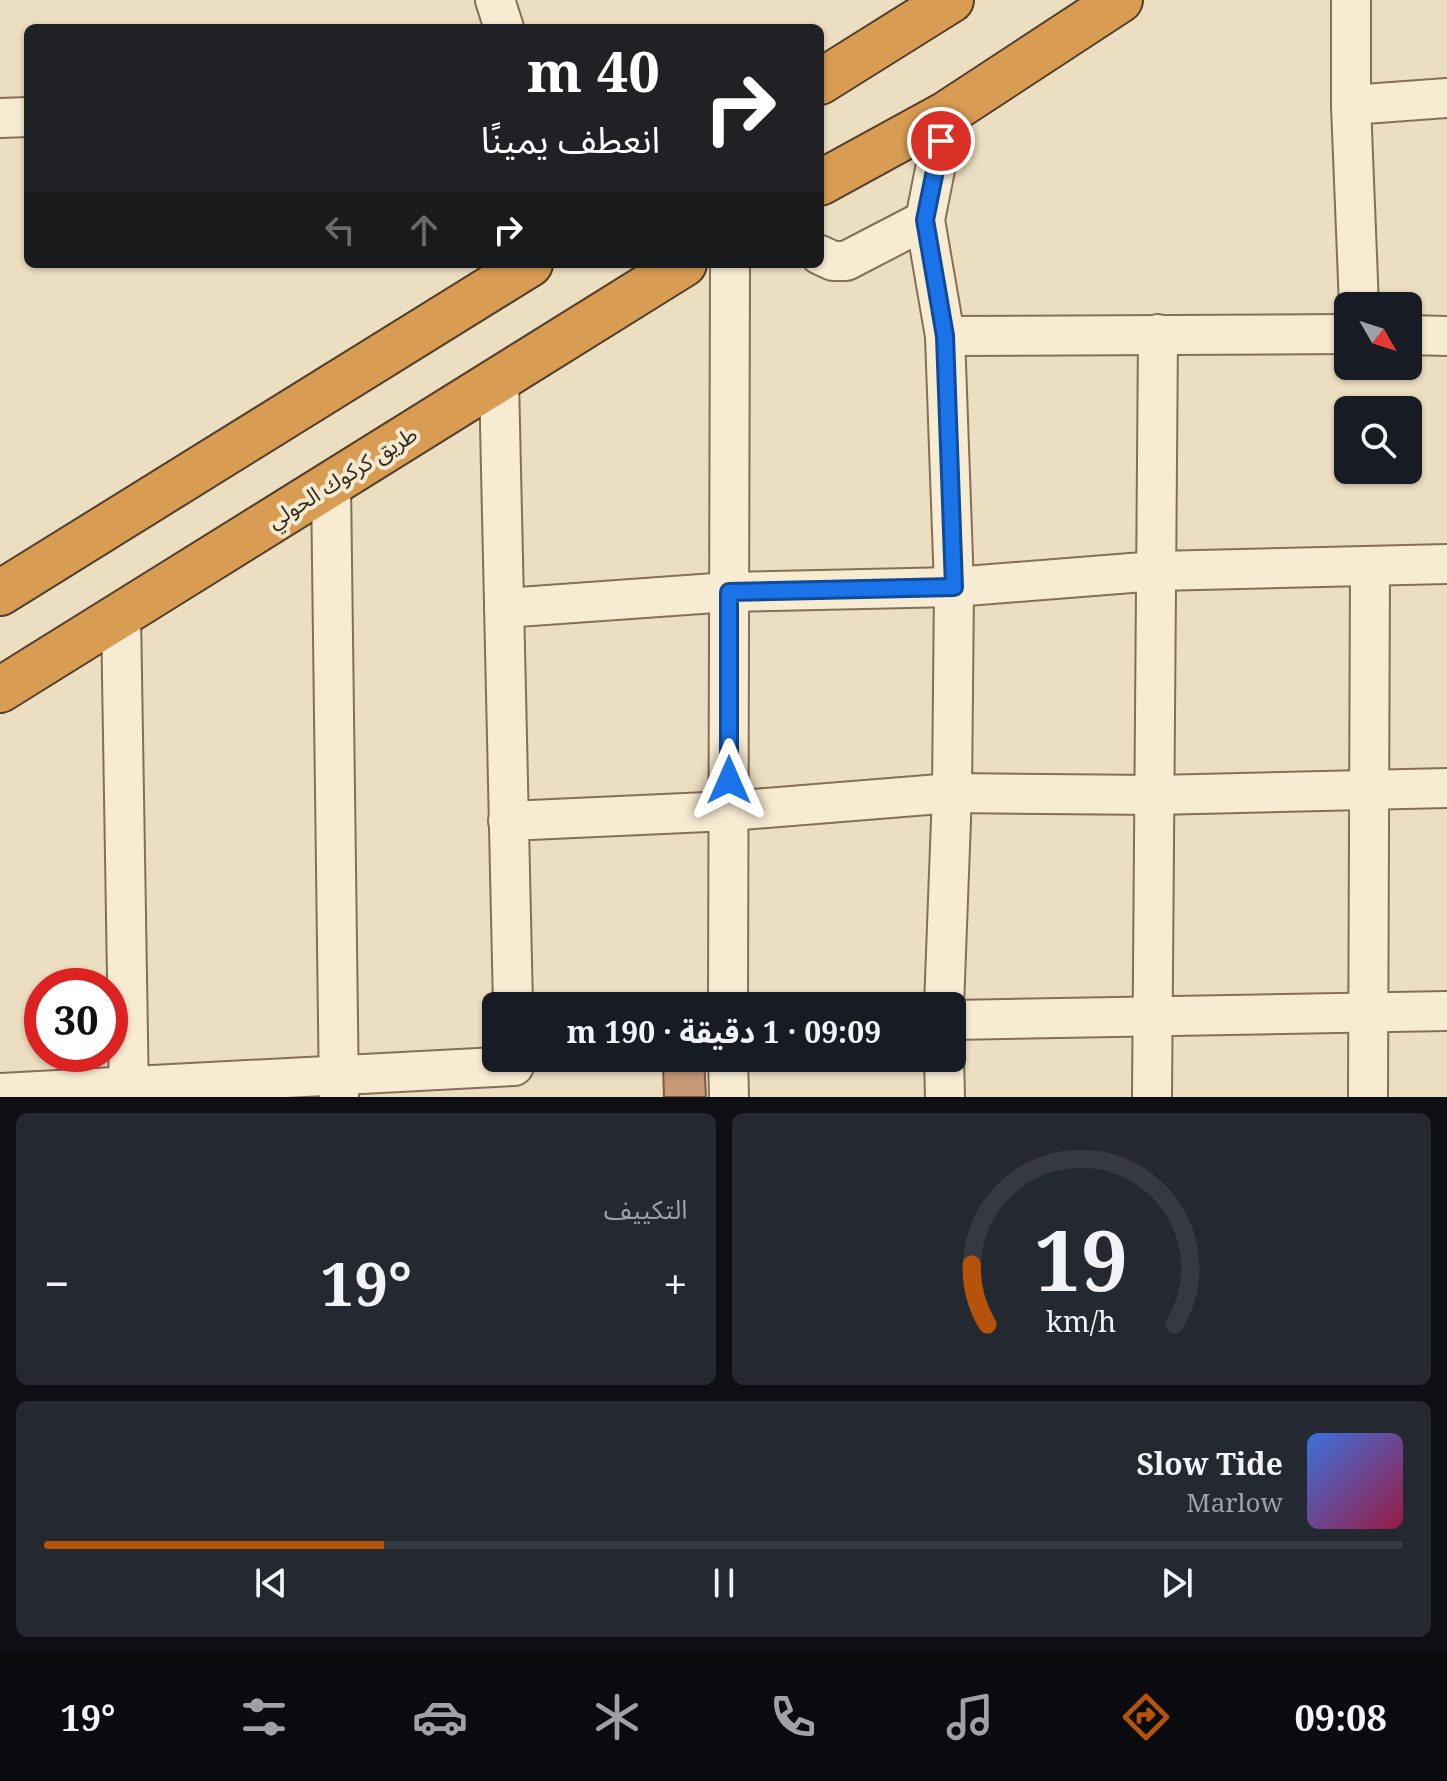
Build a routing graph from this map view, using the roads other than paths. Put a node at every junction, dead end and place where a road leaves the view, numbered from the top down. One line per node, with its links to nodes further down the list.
1 (495, 0): 5 (street)
2 (951, 0): 6 (highway)
3 (1120, 0): 9 (highway)
4 (1351, 0): 8 (street)
5 (503, 24)
6 (824, 79)
7 (1447, 98): 8 (street)
8 (1351, 105): 18 (street)
9 (946, 114): 12 (highway); 13 (street)
10 (24, 117): 11 (street)
11 (0, 118)
12 (824, 181)
13 (925, 220): 14 (street); 22 (street)
14 (824, 257)
15 (524, 268): 31 (highway)
16 (678, 268): 24 (highway, طريق كركوك الحولي)
17 (730, 268): 30 (street)
18 (1358, 292)
19 (1158, 334): 20 (street); 22 (street); 28 (street)
20 (1334, 334)
21 (1422, 335): 23 (street)
22 (945, 336): 29 (street)
23 (1447, 336)
24 (499, 380): 25 (highway, طريق كركوك الحولي); 32 (street)
25 (331, 484): 33 (highway, طريق كركوك الحولي); 51 (street)
26 (1447, 564): 27 (street)
27 (1370, 566): 28 (street); 36 (street)
28 (1156, 571): 29 (street); 38 (street)
29 (954, 587): 30 (street); 37 (street)
30 (729, 592): 32 (street); 39 (street)
31 (0, 593)
32 (504, 608): 40 (street)
33 (121, 615): 34 (highway, طريق كركوك الحولي); 52 (street)
34 (0, 690)
35 (1447, 788): 36 (street)
36 (1370, 790): 38 (street); 45 (street)
37 (952, 793): 38 (street); 39 (street); 43 (street)
38 (1155, 795): 46 (street)
39 (729, 811): 40 (street); 42 (street)
40 (508, 821): 41 (street)
41 (513, 992)
42 (728, 992)
43 (945, 992)
44 (1447, 1011): 45 (street)
45 (1370, 1012): 46 (street); 57 (street)
46 (1153, 1016): 47 (street); 56 (street)
47 (966, 1020)
48 (728, 1072): 54 (street)
49 (944, 1072): 55 (street)
50 (515, 1074): 51 (street)
51 (339, 1086): 52 (street)
52 (129, 1091): 53 (street)
53 (0, 1093)
54 (729, 1097)
55 (945, 1097)
56 (1152, 1097)
57 (1368, 1097)

